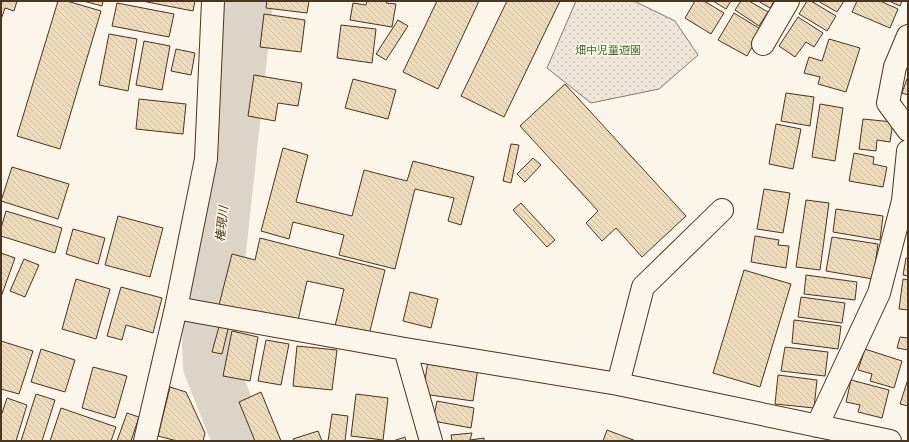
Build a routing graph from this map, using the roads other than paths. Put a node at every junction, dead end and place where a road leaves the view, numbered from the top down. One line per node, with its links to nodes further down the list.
1 (213, 1): 8 (street)
2 (788, 1): 4 (street)
3 (908, 36): 5 (street)
4 (762, 44)
5 (908, 130)
6 (908, 151): 11 (street)
7 (722, 210): 10 (street)
8 (176, 308): 9 (street); 13 (street)
9 (405, 350): 10 (street); 14 (street)
10 (618, 384): 11 (street)
11 (817, 426): 12 (street)
12 (883, 440)
13 (145, 441)
14 (431, 441)

